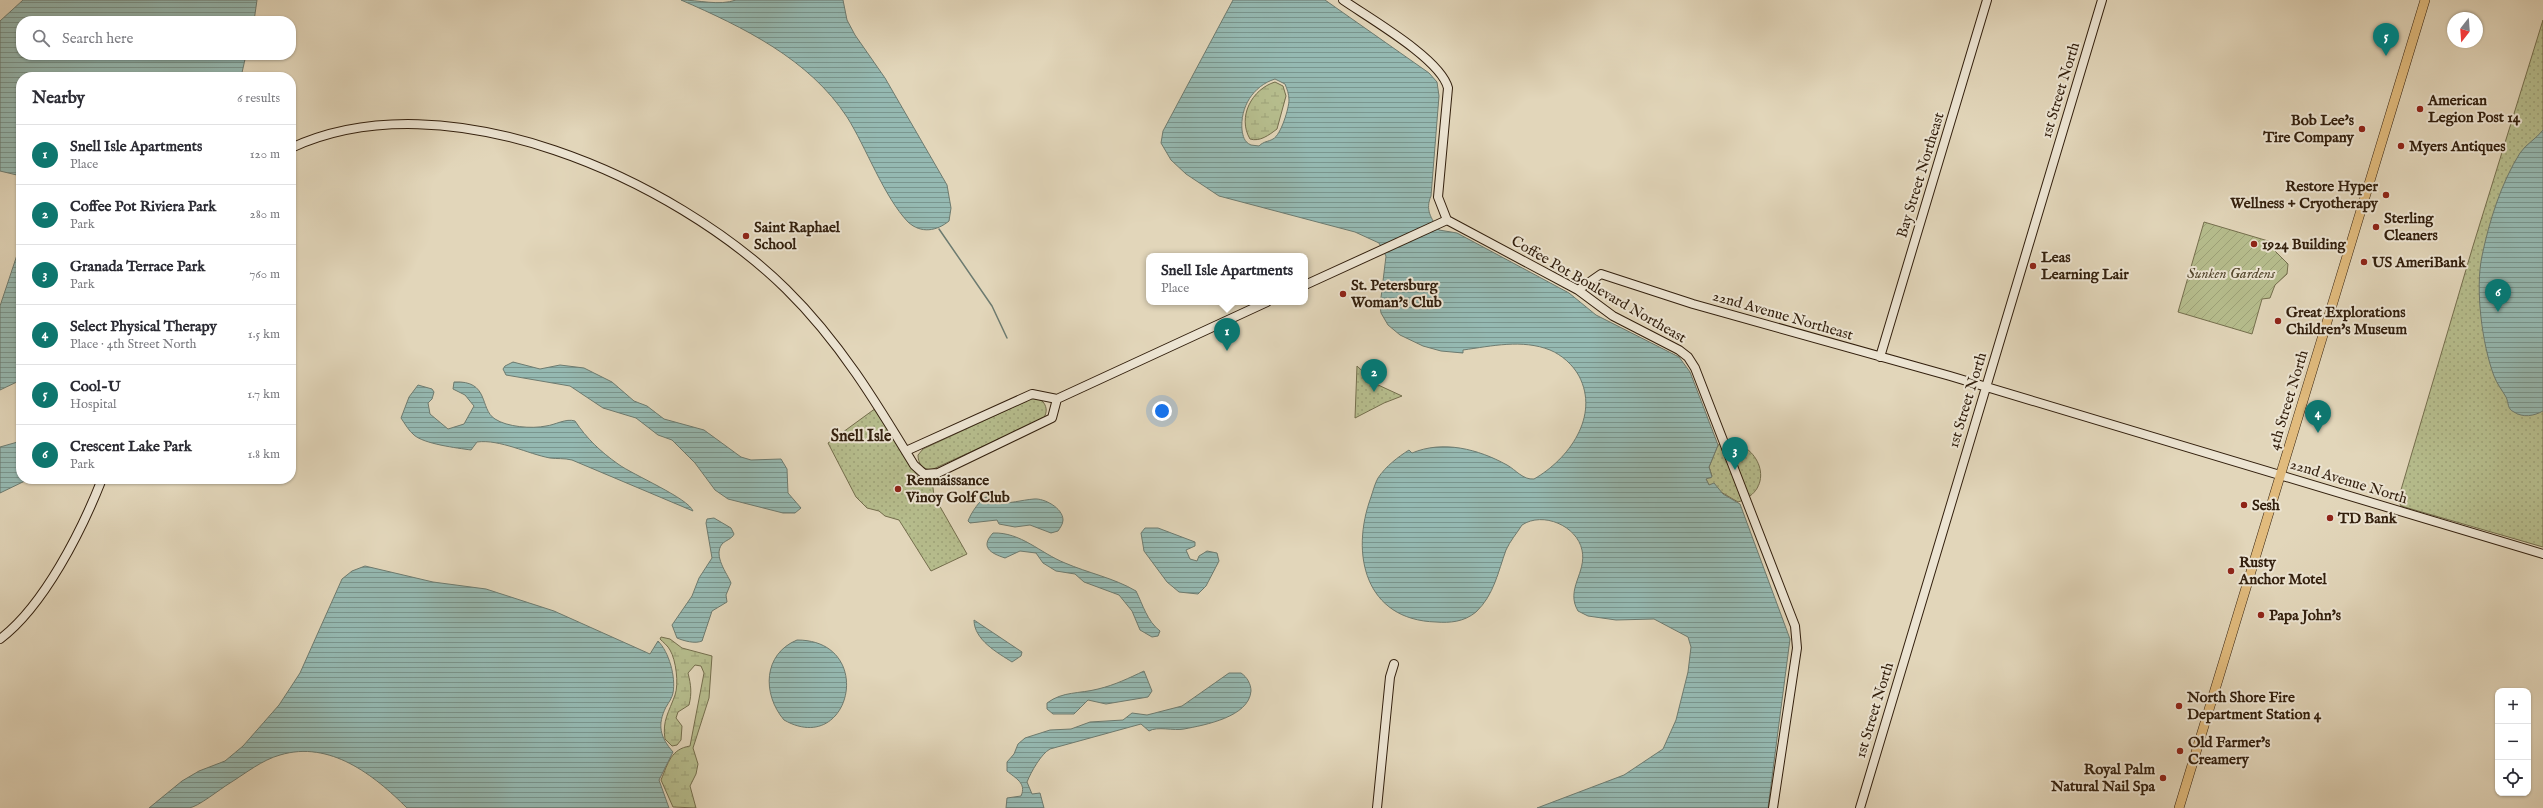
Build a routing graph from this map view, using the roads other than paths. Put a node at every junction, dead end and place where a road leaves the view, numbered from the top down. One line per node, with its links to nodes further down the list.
1 (1343, 0): 6 (street)
2 (1987, 0): 10 (street, Bay Street Northeast)
3 (2102, 0): 11 (street, 1st Street North)
4 (2425, 0): 14 (main road, 4th Street North)
5 (296, 146): 13 (street)
6 (1447, 220): 7 (street); 8 (street, Coffee Pot Boulevard Northeast)
7 (1308, 284)
8 (1578, 290): 10 (street, 22nd Avenue Northeast); 20 (street, Coffee Pot Boulevard Northeast)
9 (1261, 305): 12 (street)
10 (1880, 358): 11 (street, 22nd Avenue Northeast)
11 (1986, 387): 14 (street, 22nd Avenue North); 21 (street, 1st Street North)
12 (1057, 400): 13 (street); 13 (street)
13 (906, 452)
14 (2280, 475): 16 (street, 22nd Avenue North); 22 (main road, 4th Street North)
15 (100, 484): 17 (street)
16 (2543, 554)
17 (0, 640)
18 (1391, 663): 19 (street)
19 (1377, 808)
20 (1773, 808)
21 (1860, 808)
22 (2179, 808)

